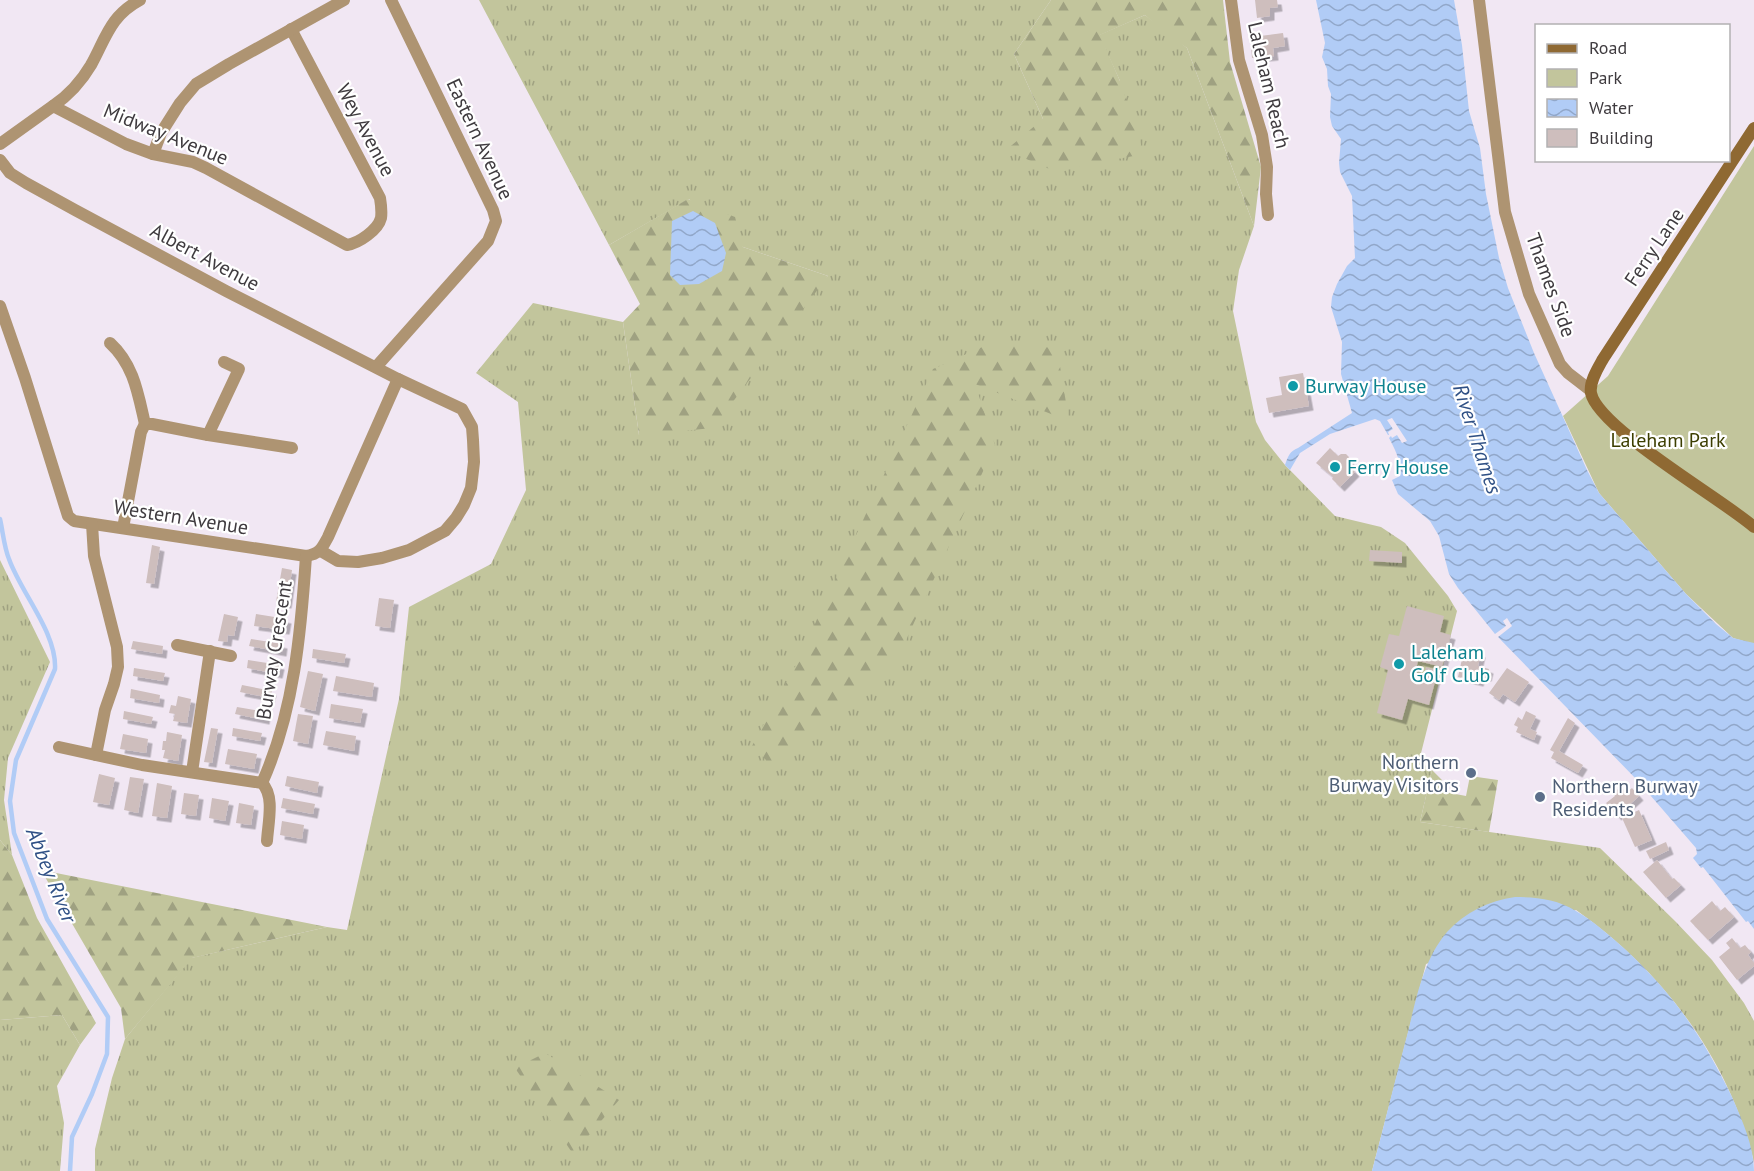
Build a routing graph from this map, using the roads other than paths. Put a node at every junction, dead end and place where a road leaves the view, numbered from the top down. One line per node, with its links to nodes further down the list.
1 (140, 0): 7 (street)
2 (344, 0): 6 (street)
3 (391, 0): 17 (street, Eastern Avenue)
4 (1232, 0): 12 (street, Laleham Reach)
5 (1479, 0): 19 (street, Thames Side)
6 (291, 29): 10 (street); 13 (street, Wey Avenue)
7 (53, 106): 9 (street); 10 (street, Midway Avenue)
8 (1753, 131): 19 (street, Ferry Lane)
9 (0, 144)
10 (153, 154): 13 (street, Midway Avenue)
11 (0, 160): 17 (street, Albert Avenue)
12 (1268, 215)
13 (354, 244)
14 (0, 306): 23 (street, Western Avenue)
15 (110, 343): 20 (street)
16 (224, 362): 21 (street)
17 (376, 367): 18 (street, Albert Avenue)
18 (398, 379): 26 (street); 26 (street, Albert Avenue)
19 (1590, 390): 24 (street, Thames Side)
20 (145, 424): 21 (street); 25 (street)
21 (208, 435): 22 (street)
22 (292, 448)
23 (92, 524): 25 (street, Western Avenue); 32 (street)
24 (1754, 526)
25 (123, 528): 27 (street, Western Avenue)
26 (321, 551): 27 (street, Western Avenue)
27 (306, 556): 34 (street, Burway Crescent)
28 (177, 645): 29 (street, Burway Crescent)
29 (210, 651): 30 (street, Burway Crescent); 33 (street)
30 (231, 656)
31 (59, 747): 32 (street)
32 (96, 755): 33 (street)
33 (192, 771): 34 (street)
34 (262, 783): 35 (street)
35 (267, 841)

